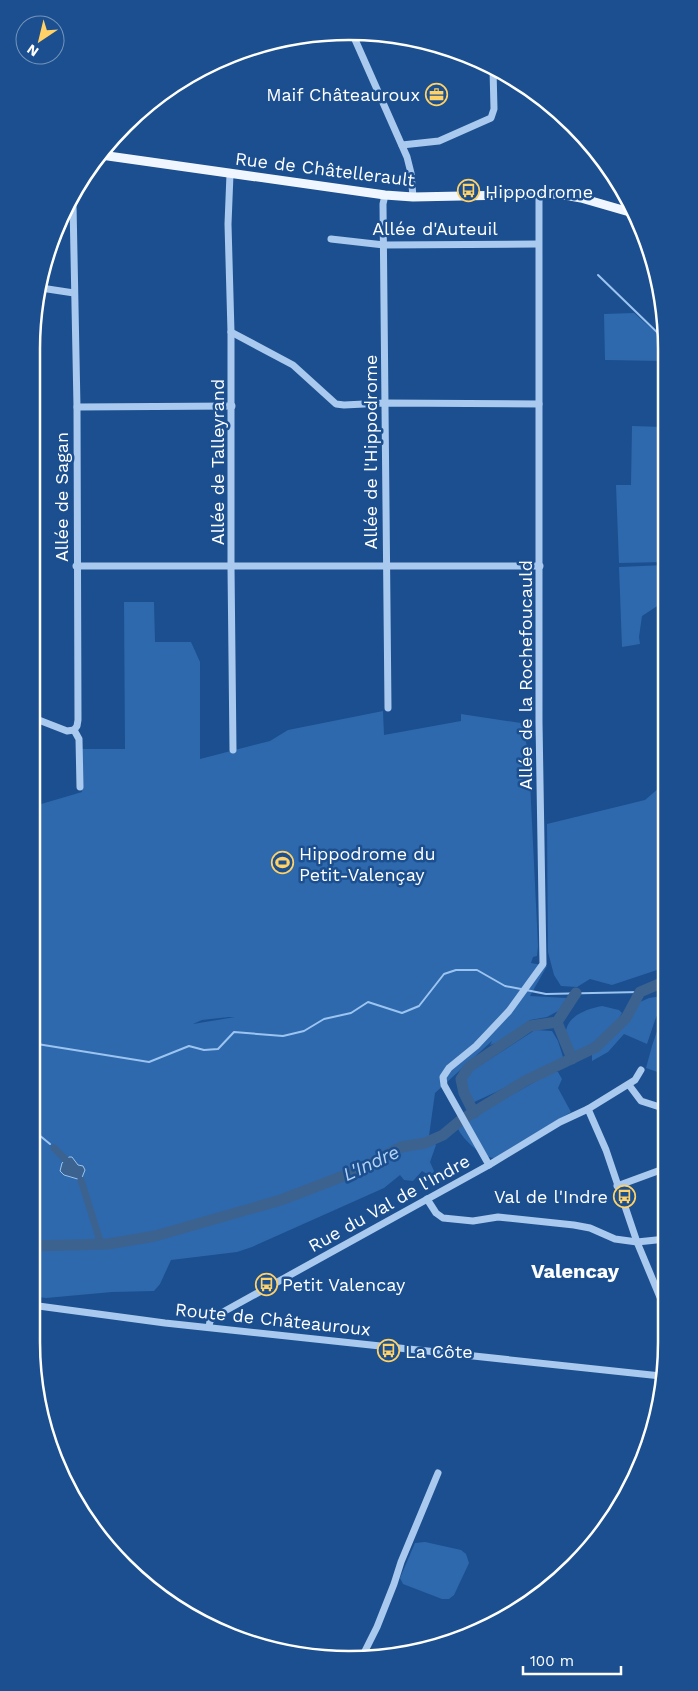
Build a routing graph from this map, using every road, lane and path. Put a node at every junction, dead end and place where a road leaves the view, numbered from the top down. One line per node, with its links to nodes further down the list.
1 (355, 40): 3 (street)
2 (494, 76): 3 (street)
3 (402, 145): 8 (street)
4 (108, 156): 5 (main road, Rue de Châtellerault)
5 (230, 174): 7 (main road, Rue de Châtellerault); 16 (street, Allée de Talleyrand)
6 (539, 194): 8 (main road, Rue de Châtellerault); 10 (main road, Rue de Châtellerault); 12 (street, Allée de la Rochefoucauld)
7 (385, 196): 8 (main road, Rue de Châtellerault); 13 (street, Allée de l'Hippodrome)
8 (412, 197)
9 (73, 210): 15 (street, Allée de Sagan)
10 (625, 211)
11 (331, 239): 13 (street, Allée d'Auteuil)
12 (538, 244): 13 (street, Allée d'Auteuil); 18 (street, Allée de la Rochefoucauld)
13 (384, 245): 17 (street, Allée de l'Hippodrome)
14 (46, 289): 15 (street)
15 (74, 293): 20 (street, Allée de Sagan)
16 (232, 332): 17 (street); 19 (street, Allée de Talleyrand)
17 (385, 403): 18 (street); 21 (street, Allée de l'Hippodrome)
18 (539, 404): 23 (street, Allée de la Rochefoucauld)
19 (232, 406): 20 (street); 24 (street, Allée de Talleyrand)
20 (77, 408): 22 (street, Allée de Sagan)
21 (386, 565): 23 (street); 24 (street); 25 (street, Allée de l'Hippodrome)
22 (76, 566): 24 (street); 27 (street, Allée de Sagan)
23 (540, 566): 34 (street, Allée de la Rochefoucauld)
24 (231, 567): 28 (street, Allée de Talleyrand)
25 (388, 708)
26 (40, 720): 27 (street)
27 (74, 730): 29 (street, Allée de Sagan)
28 (234, 750)
29 (80, 787)
30 (641, 1070): 31 (street, Rue du Val de l'Indre)
31 (629, 1085): 32 (street); 33 (street, Rue du Val de l'Indre)
32 (658, 1106)
33 (588, 1109): 34 (street, Rue du Val de l'Indre); 36 (street)
34 (489, 1165): 37 (street, Rue du Val de l'Indre)
35 (658, 1171): 36 (street)
36 (617, 1186): 39 (street)
37 (427, 1199): 39 (street); 42 (street, Rue du Val de l'Indre)
38 (658, 1240): 39 (street)
39 (637, 1242): 40 (street)
40 (658, 1292)
41 (40, 1306): 42 (street, Route de Châteauroux)
42 (210, 1327): 43 (street, Route de Châteauroux)
43 (656, 1375)
44 (438, 1474): 45 (street)
45 (365, 1650)

